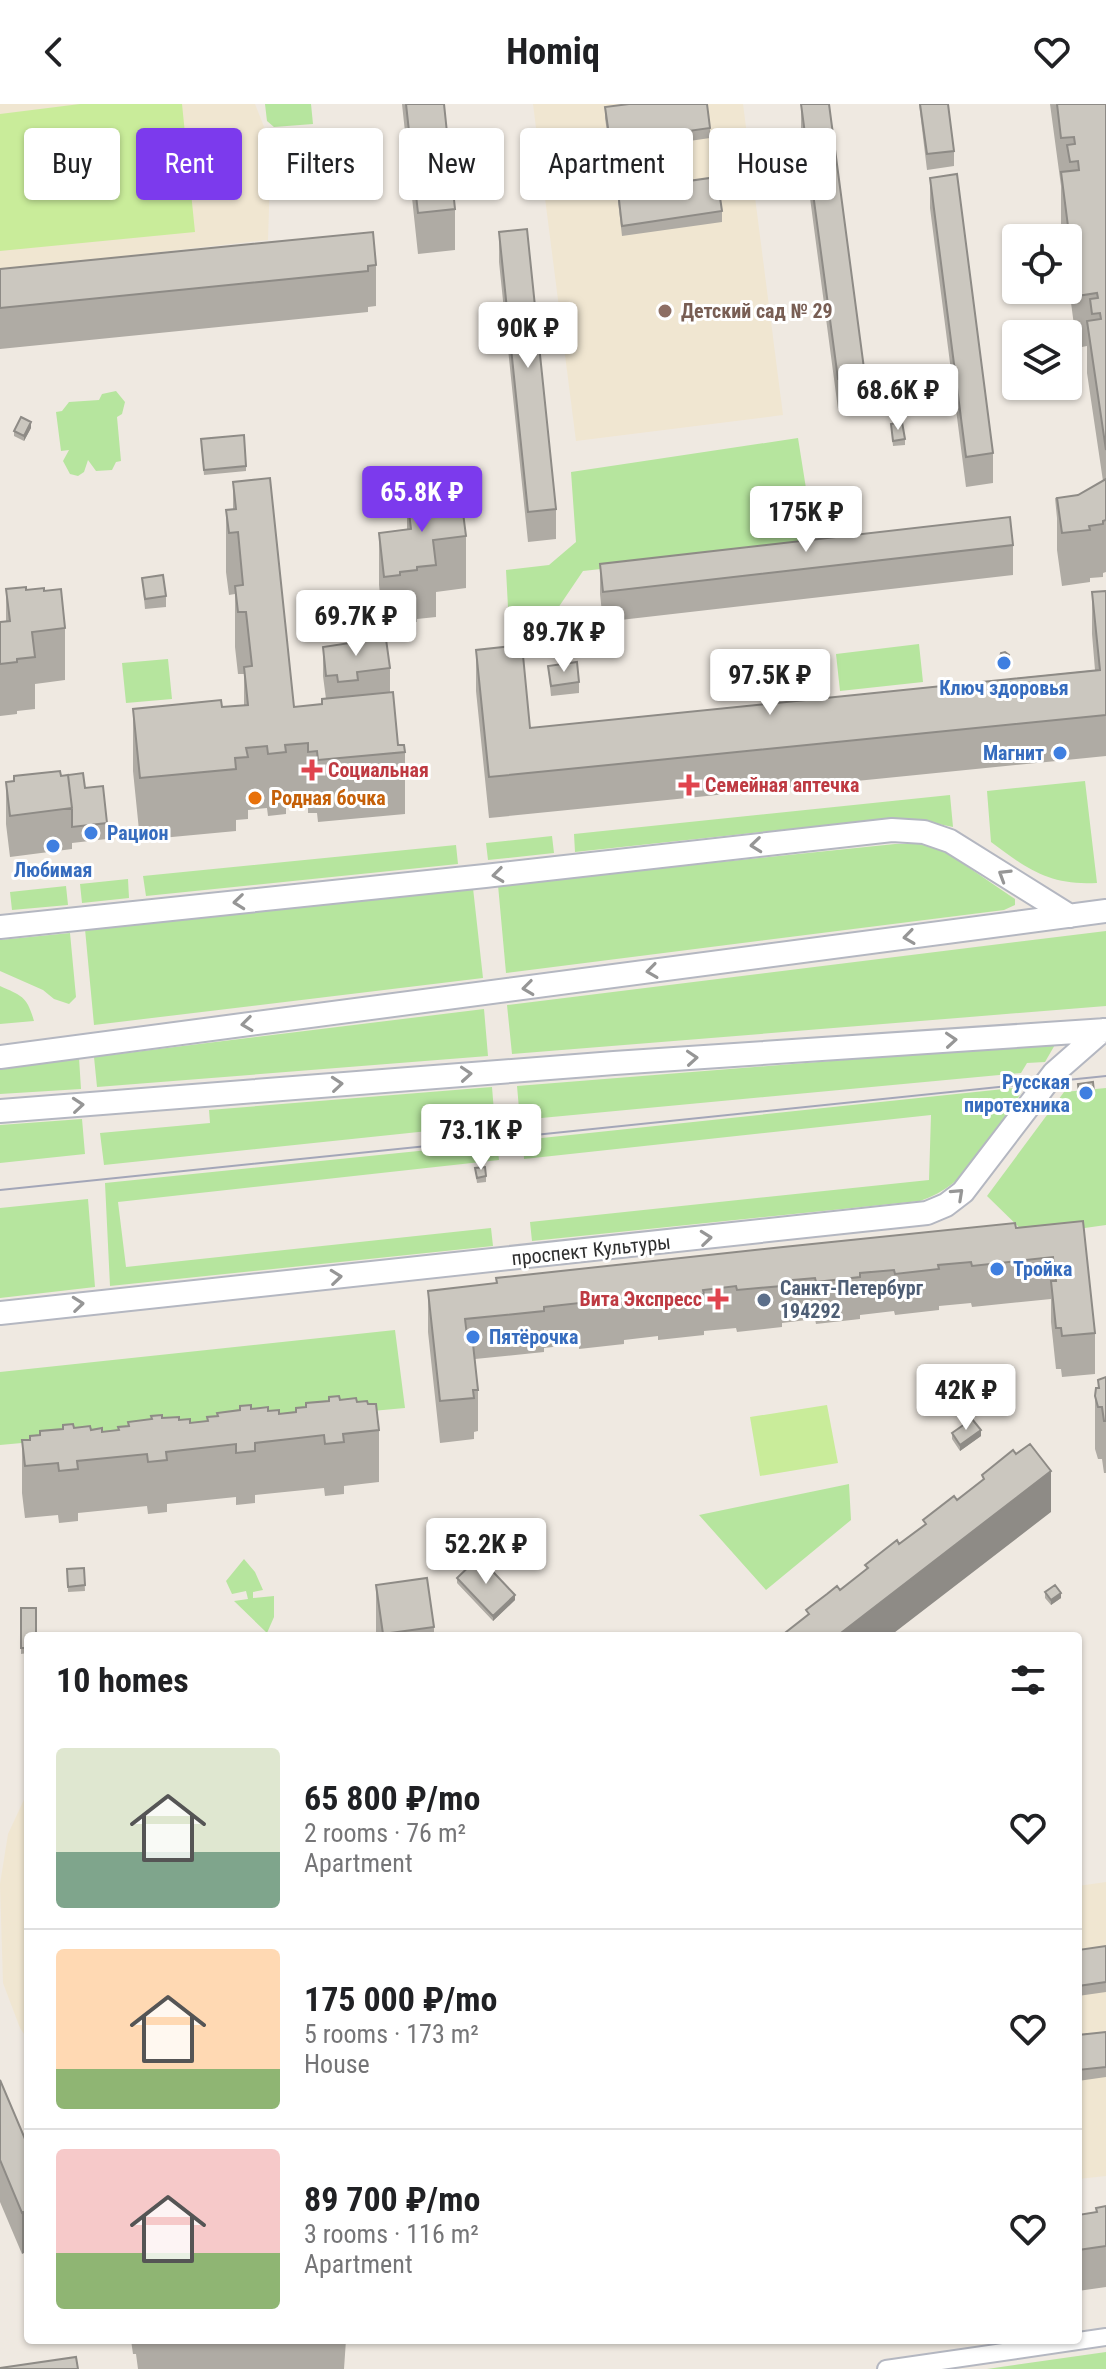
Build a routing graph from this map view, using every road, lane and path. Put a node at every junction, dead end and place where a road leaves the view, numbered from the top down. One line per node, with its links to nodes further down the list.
1 (1106, 911): 2 (street)
2 (1070, 916): 3 (street, one-way to 3); 5 (street, one-way to 5)
3 (0, 927)
4 (1104, 1030): 6 (street, проспект Культуры, one-way to 4); 7 (street, проспект Культуры, one-way to 4)
5 (0, 1057)
6 (0, 1111)
7 (0, 1313)
8 (1106, 2337): 9 (street)
9 (1082, 2340)
10 (1058, 2344): 11 (street)
11 (886, 2369)

